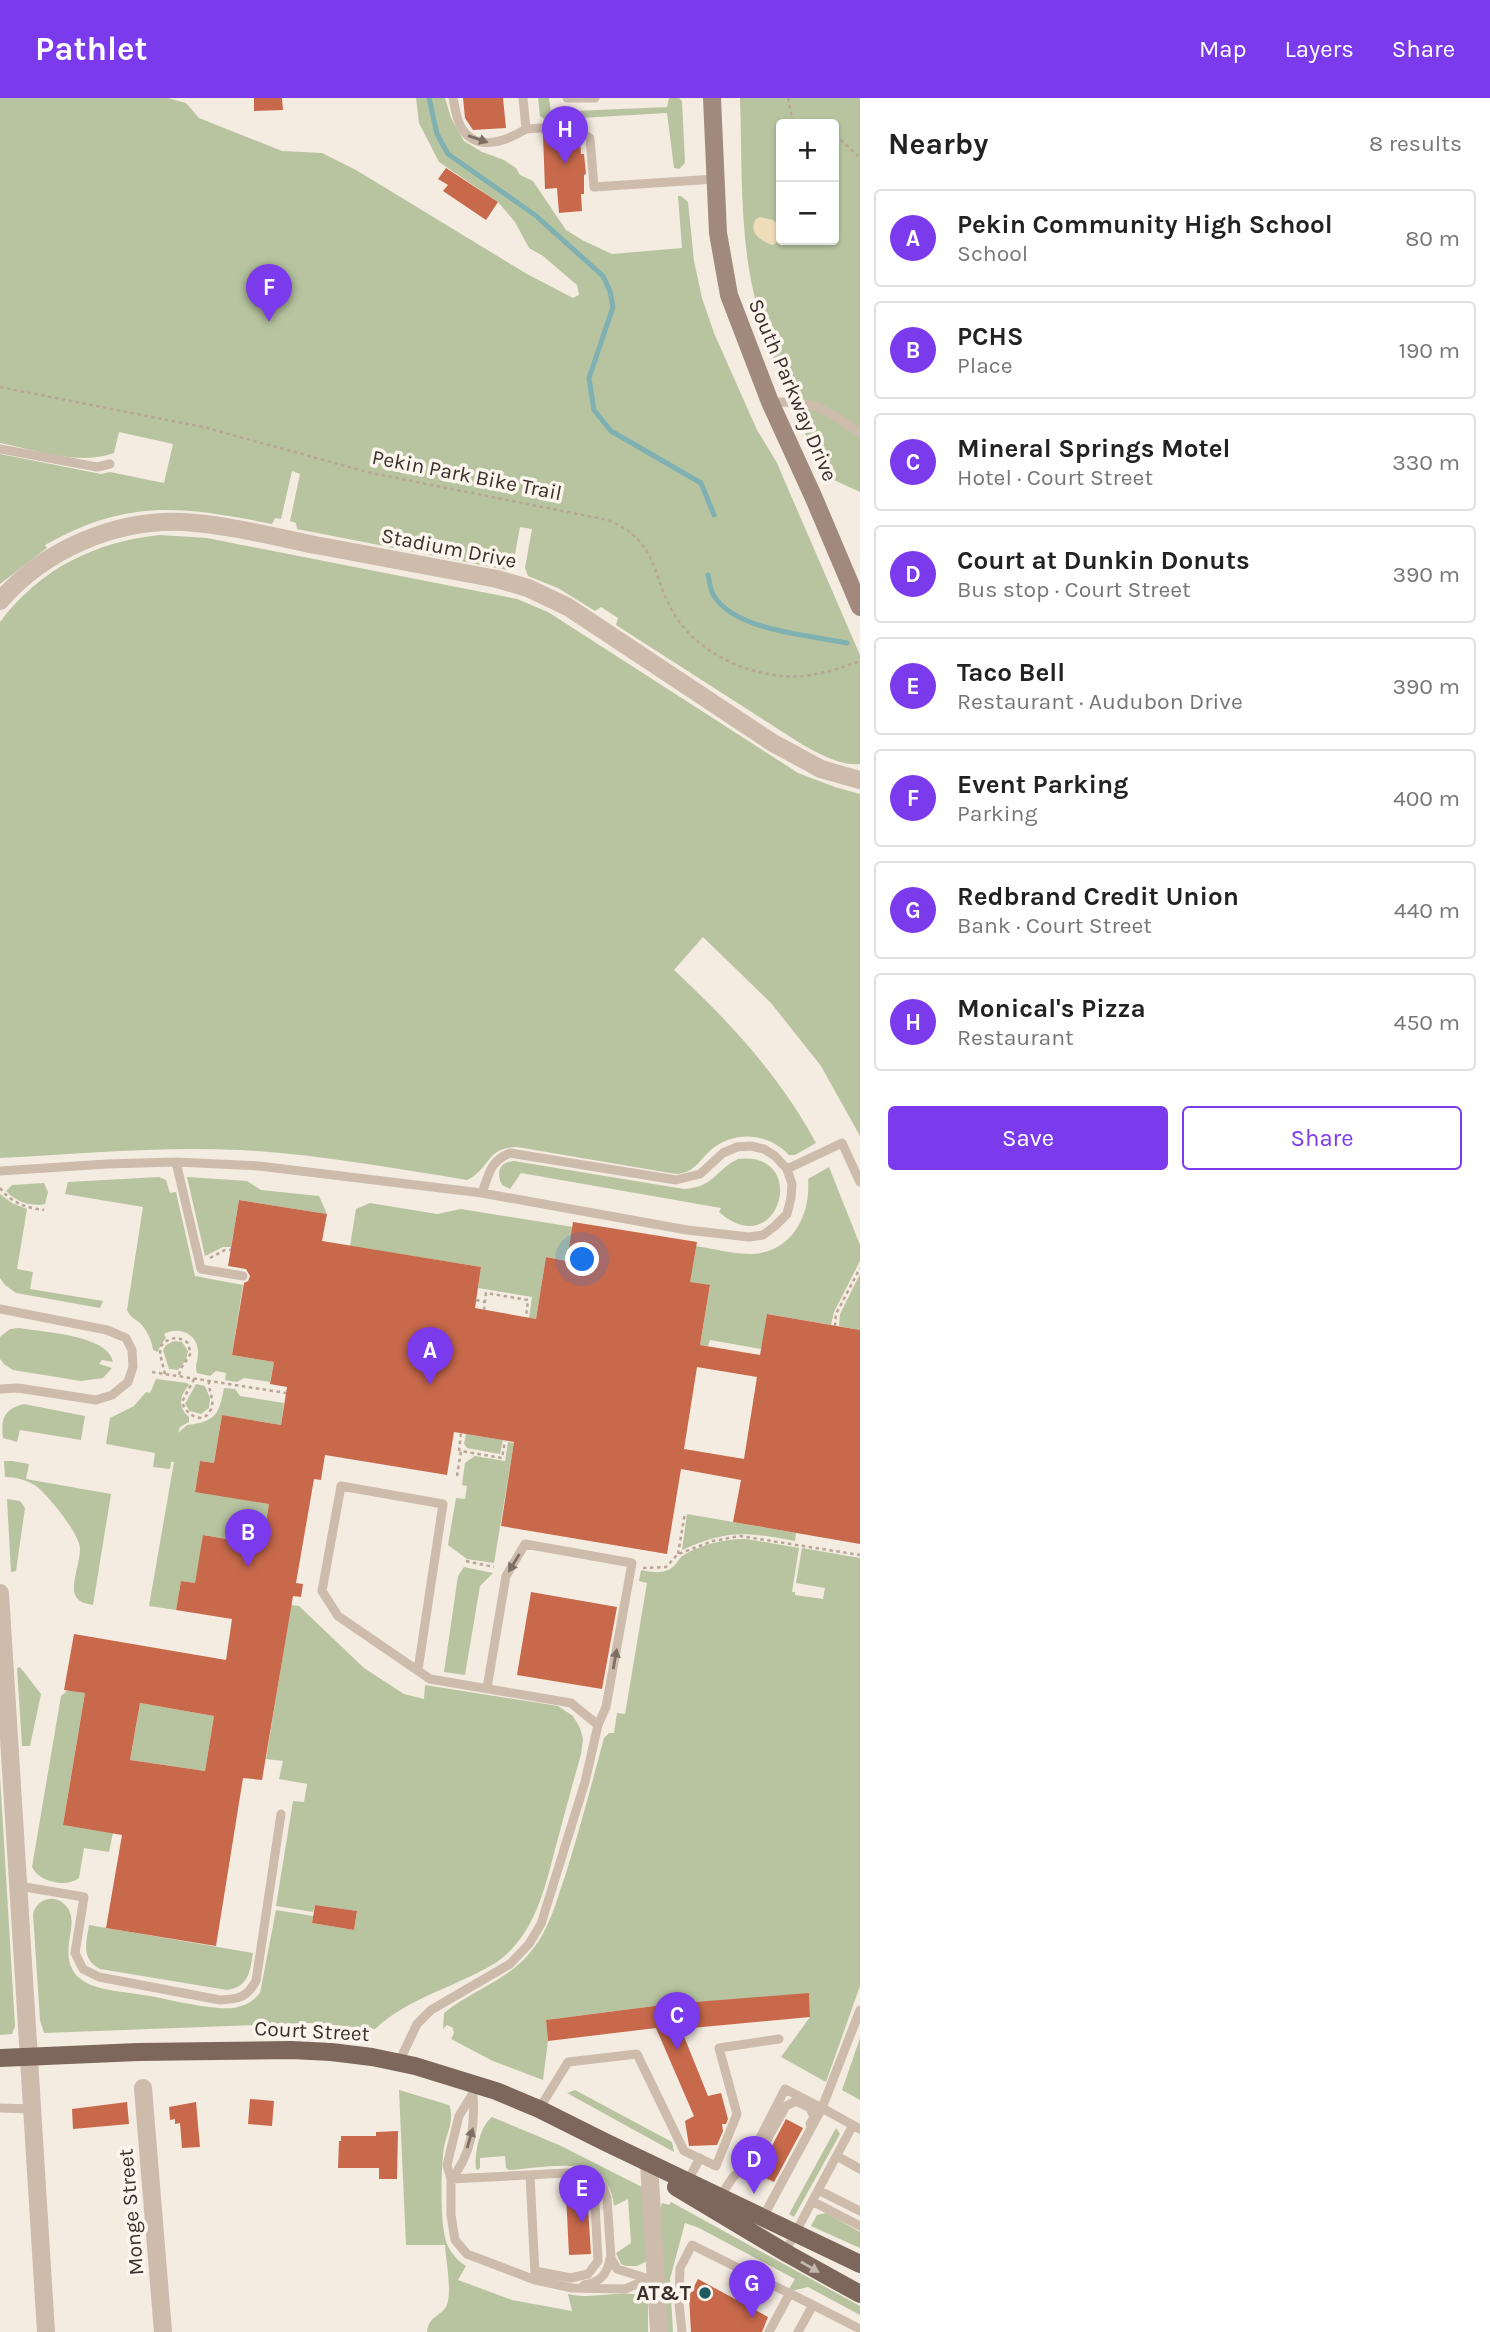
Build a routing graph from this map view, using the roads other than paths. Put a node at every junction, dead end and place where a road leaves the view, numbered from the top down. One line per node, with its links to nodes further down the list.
1 (453, 98): 6 (lane, one-way to 6)
2 (523, 98): 6 (lane)
3 (567, 98): 4 (lane)
4 (595, 98)
5 (712, 98): 7 (main road, South Parkway Drive)
6 (526, 129): 7 (lane)
7 (715, 179): 8 (main road, South Parkway Drive)
8 (770, 402): 9 (lane); 12 (main road, South Parkway Drive)
9 (860, 433)
10 (0, 449): 11 (lane)
11 (110, 464)
12 (858, 597)
13 (0, 601): 14 (street, Stadium Drive)
14 (860, 780)
15 (176, 1162): 17 (lane); 19 (lane); 20 (lane)
16 (787, 1169): 18 (lane); 19 (lane); 19 (lane)
17 (0, 1171)
18 (860, 1182)
19 (482, 1193)
20 (243, 1276)
21 (0, 1309): 22 (lane)
22 (0, 1389)
23 (0, 1593): 26 (street)
24 (418, 1670): 24 (lane); 25 (lane)
25 (487, 1688): 27 (lane); 27 (lane, one-way to 25)
26 (3, 1698): 29 (street)
27 (598, 1725): 34 (lane)
28 (281, 1814): 29 (lane)
29 (19, 1886): 32 (street)
30 (860, 2010): 38 (lane)
31 (779, 2039): 43 (lane)
32 (30, 2057): 33 (main road, Court Street); 34 (main road, Court Street); 39 (street)
33 (0, 2058)
34 (399, 2063): 36 (main road, Court Street)
35 (143, 2088): 71 (street, Monge Street)
36 (474, 2089): 40 (main road, Court Street); 50 (lane, one-way to 36); 50 (lane)
37 (0, 2108): 39 (lane)
38 (822, 2108): 41 (lane); 44 (lane); 46 (lane)
39 (33, 2109): 70 (street)
40 (539, 2109): 43 (lane); 45 (main road, Court Street)
41 (857, 2127): 42 (lane)
42 (836, 2156): 47 (lane); 52 (lane)
43 (699, 2158): 51 (lane)
44 (746, 2165): 46 (lane); 54 (lane)
45 (649, 2167): 51 (main road, Court Street); 64 (street)
46 (792, 2167): 56 (lane)
47 (860, 2169)
48 (530, 2175): 49 (lane); 50 (lane); 63 (lane)
49 (589, 2176): 61 (lane); 63 (lane)
50 (451, 2179): 63 (lane)
51 (685, 2186): 54 (main road, Court Street)
52 (818, 2190): 53 (lane); 55 (lane)
53 (812, 2201): 57 (lane); 58 (lane)
54 (716, 2203): 56 (main road, Court Street); 59 (main road, Court Street)
55 (860, 2211)
56 (764, 2216): 58 (main road, Court Street); 59 (lane)
57 (860, 2226)
58 (795, 2232): 60 (lane); 62 (main road, Court Street)
59 (754, 2234): 60 (main road, Court Street)
60 (785, 2252): 67 (main road, Court Street, one-way to 67)
61 (611, 2258): 64 (lane); 65 (lane)
62 (860, 2264)
63 (535, 2275): 65 (lane)
64 (652, 2279): 65 (lane); 72 (street)
65 (572, 2288)
66 (790, 2293): 68 (lane); 73 (lane); 74 (lane)
67 (860, 2294)
68 (813, 2305): 69 (lane); 75 (lane)
69 (860, 2329)
70 (46, 2332)
71 (163, 2332)
72 (659, 2332)
73 (682, 2332)
74 (769, 2332)
75 (798, 2332)

